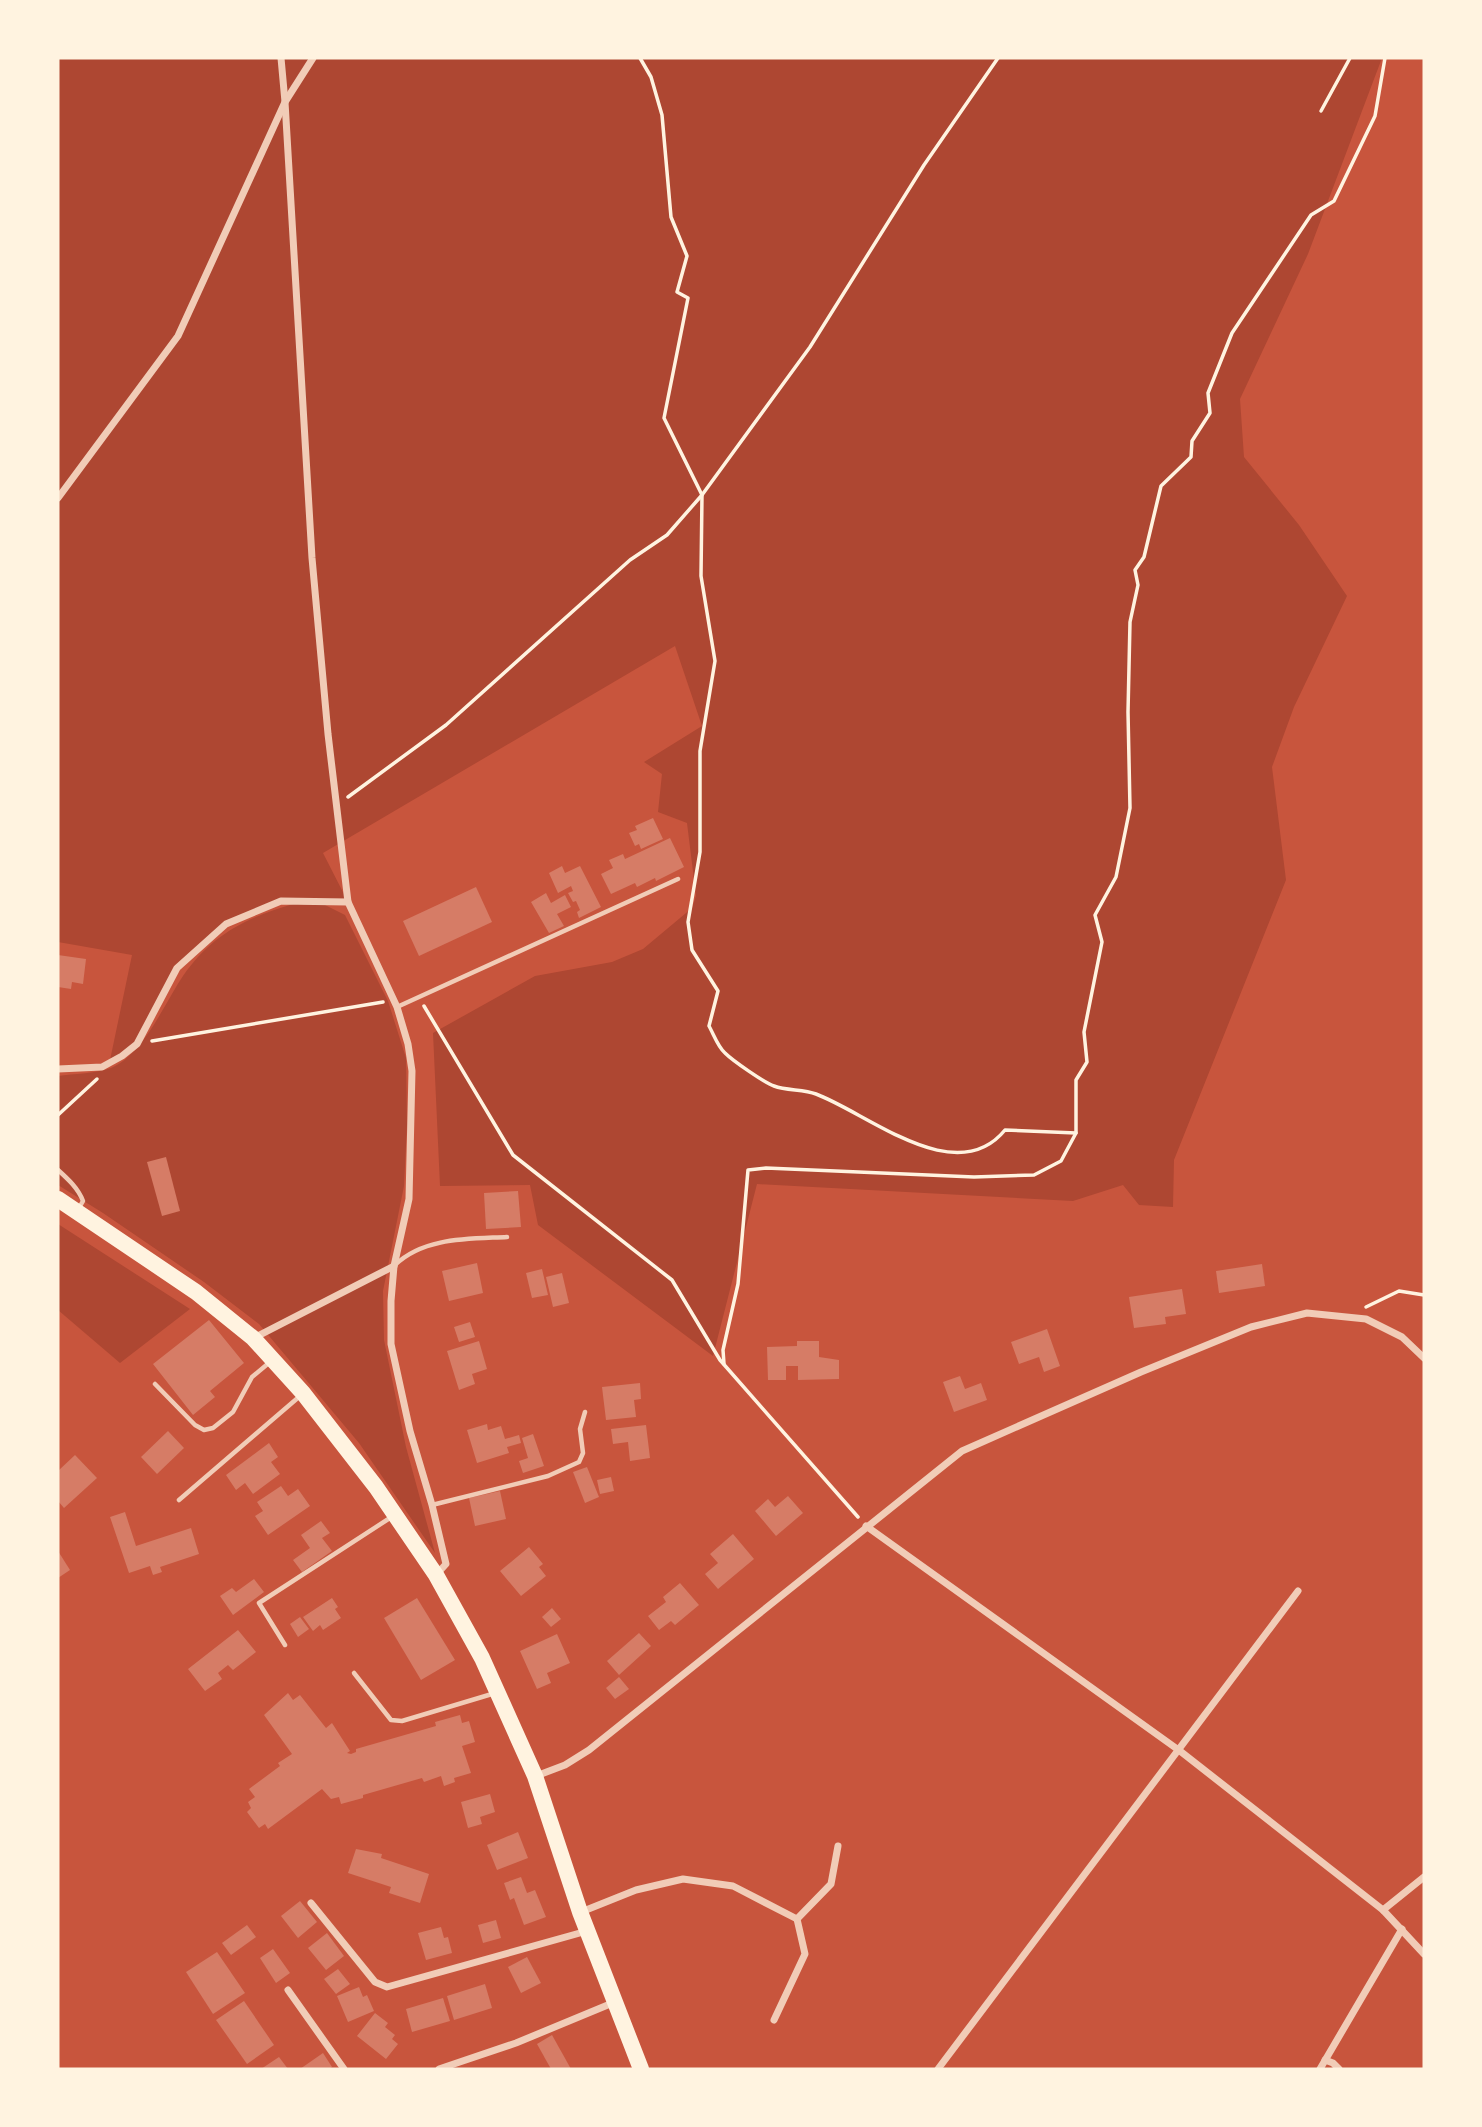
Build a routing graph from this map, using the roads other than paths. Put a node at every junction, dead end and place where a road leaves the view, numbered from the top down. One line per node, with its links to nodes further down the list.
1 (281, 58): 3 (street)
2 (313, 58): 3 (street)
3 (285, 102): 4 (street); 6 (street)
4 (58, 498)
5 (678, 879): 7 (lane)
6 (348, 902): 7 (street); 8 (street)
7 (395, 1004): 13 (street)
8 (58, 1069)
9 (58, 1170): 11 (lane)
10 (58, 1199): 11 (highway)
11 (77, 1211): 14 (highway)
12 (507, 1237): 13 (lane)
13 (394, 1266): 14 (street); 21 (street)
14 (253, 1338): 15 (highway)
15 (273, 1359): 17 (lane); 18 (highway)
16 (1424, 1359): 23 (street)
17 (155, 1384)
18 (303, 1393): 20 (lane); 22 (highway)
19 (585, 1412): 21 (lane)
20 (178, 1500)
21 (432, 1505): 24 (street)
22 (394, 1515): 24 (highway); 26 (lane)
23 (866, 1526): 29 (street); 30 (street)
24 (436, 1575): 28 (highway)
25 (1298, 1591): 29 (street)
26 (285, 1645)
27 (354, 1673): 28 (lane)
28 (496, 1692): 30 (highway)
29 (1180, 1751): 34 (street); 47 (street)
30 (535, 1776): 35 (highway)
31 (838, 1846): 36 (street)
32 (1424, 1877): 34 (street)
33 (311, 1903): 38 (street)
34 (1383, 1910): 37 (street)
35 (580, 1912): 36 (street); 38 (highway)
36 (797, 1919): 42 (street)
37 (1402, 1929): 39 (street); 43 (street)
38 (588, 1931): 41 (highway)
39 (1424, 1954)
40 (288, 1990): 44 (street)
41 (615, 2002): 45 (street); 46 (highway)
42 (774, 2020)
43 (1325, 2060): 48 (street); 49 (street)
44 (344, 2069)
45 (439, 2069)
46 (641, 2069)
47 (938, 2069)
48 (1320, 2069)
49 (1339, 2069)

